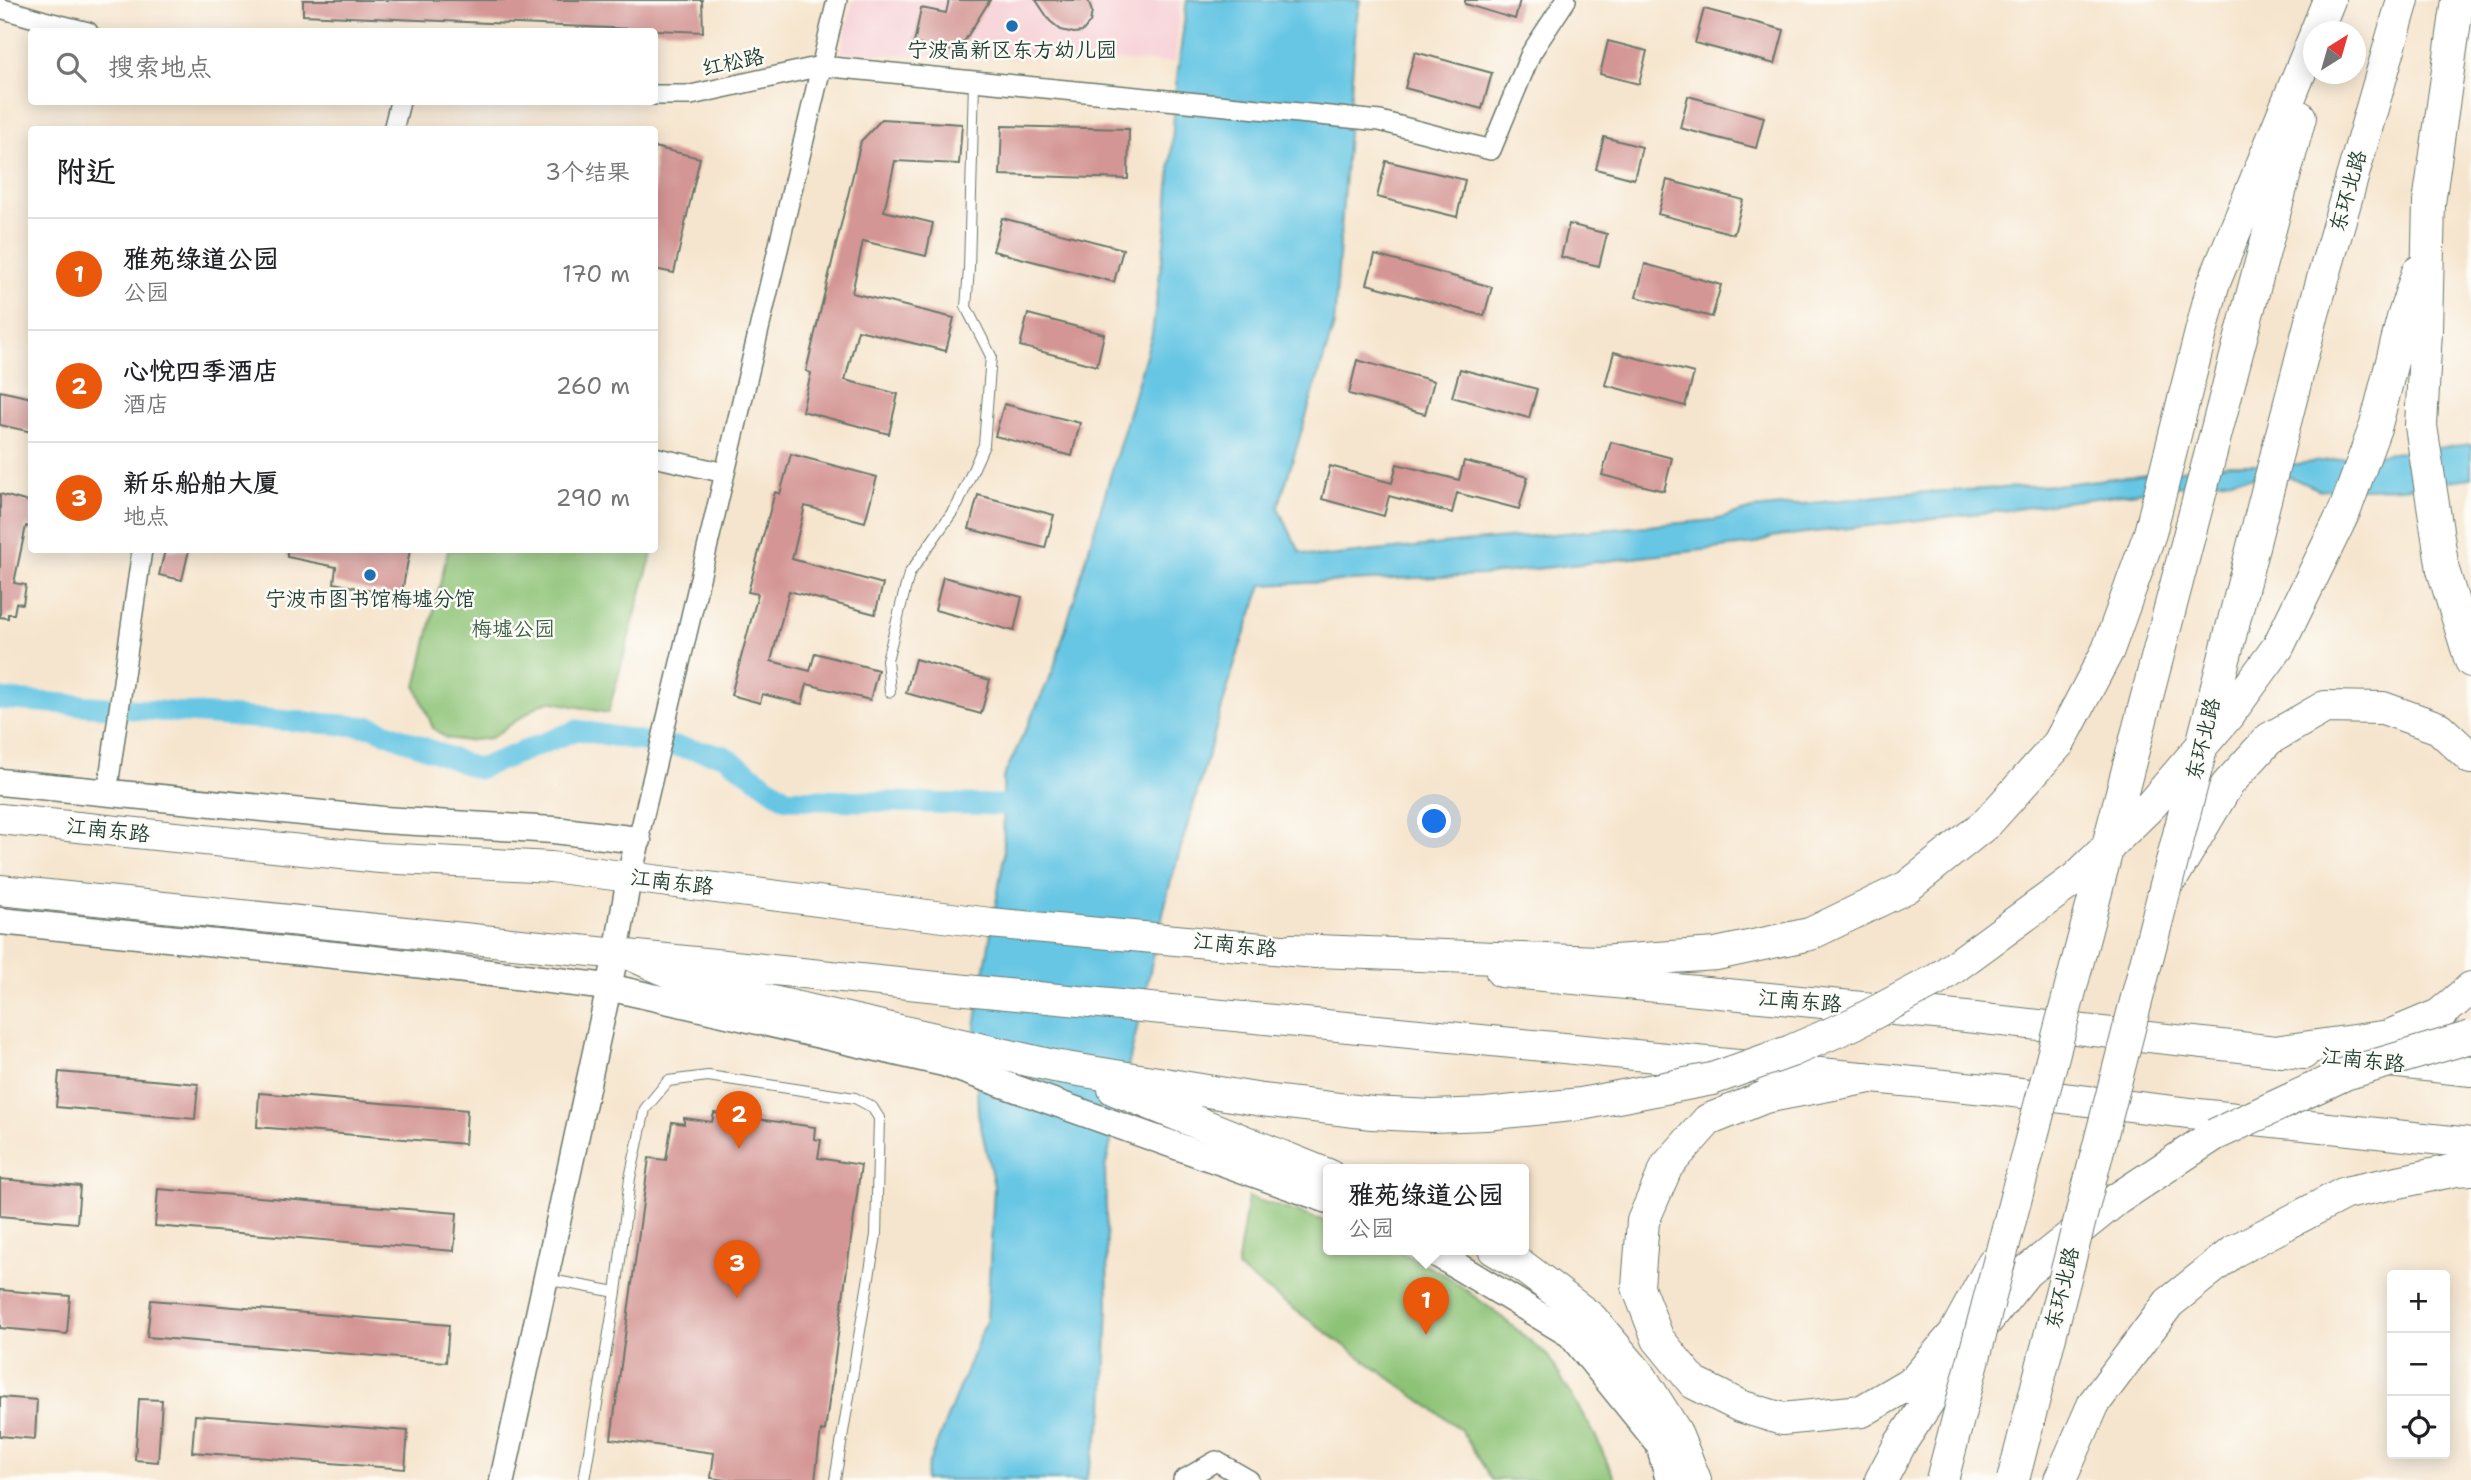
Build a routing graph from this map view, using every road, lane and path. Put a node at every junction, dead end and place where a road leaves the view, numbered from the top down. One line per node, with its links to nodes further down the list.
1 (837, 0): 11 (street)
2 (1566, 0): 12 (street, 红松路)
3 (2330, 0): 7 (highway); 8 (highway)
4 (2403, 0): 30 (highway, 东环北路, bridge)
5 (2458, 0): 17 (highway)
6 (0, 8): 9 (street)
7 (2321, 21)
8 (2325, 21)
9 (70, 28)
10 (2303, 65): 32 (highway)
11 (821, 66): 12 (street, 红松路); 14 (street, 红松路); 19 (street)
12 (974, 81): 22 (lane)
13 (2309, 84): 45 (highway, bridge)
14 (658, 94)
15 (399, 105): 16 (street)
16 (394, 126)
17 (2428, 244): 21 (highway); 40 (highway, bridge)
18 (658, 458): 19 (street)
19 (725, 473): 27 (street)
20 (142, 553): 25 (street)
21 (2471, 662)
22 (890, 692)
23 (2471, 758): 30 (highway, bridge)
24 (0, 782): 25 (main road)
25 (107, 793): 27 (main road)
26 (0, 819): 28 (main road, 江南东路)
27 (638, 840): 28 (street)
28 (629, 877): 32 (main road, 江南东路); 33 (street)
29 (0, 890): 33 (main road)
30 (2164, 891): 59 (highway, 东环北路, bridge)
31 (0, 921): 34 (main road)
32 (1291, 950): 37 (main road, 江南东路)
33 (627, 956): 34 (street); 39 (main road); 40 (highway)
34 (608, 987): 44 (main road); 48 (street)
35 (2471, 989): 37 (highway)
36 (2471, 1037): 57 (highway, bridge)
37 (2281, 1051): 38 (main road, 江南东路)
38 (2471, 1070)
39 (1865, 1078): 41 (main road); 45 (highway, bridge)
40 (1143, 1090): 43 (highway)
41 (2471, 1143)
42 (2471, 1169): 60 (highway)
43 (1323, 1173)
44 (1323, 1198)
45 (2004, 1243): 58 (highway, bridge)
46 (1439, 1255): 55 (main road)
47 (1504, 1255): 56 (highway)
48 (545, 1279): 49 (lane); 50 (street)
49 (616, 1292): 51 (lane); 52 (lane)
50 (502, 1480)
51 (584, 1480)
52 (835, 1480)
53 (1182, 1480): 54 (street)
54 (1249, 1480)
55 (1669, 1480)
56 (1695, 1480)
57 (1881, 1480)
58 (1942, 1480)
59 (2013, 1480)
60 (2060, 1480)

